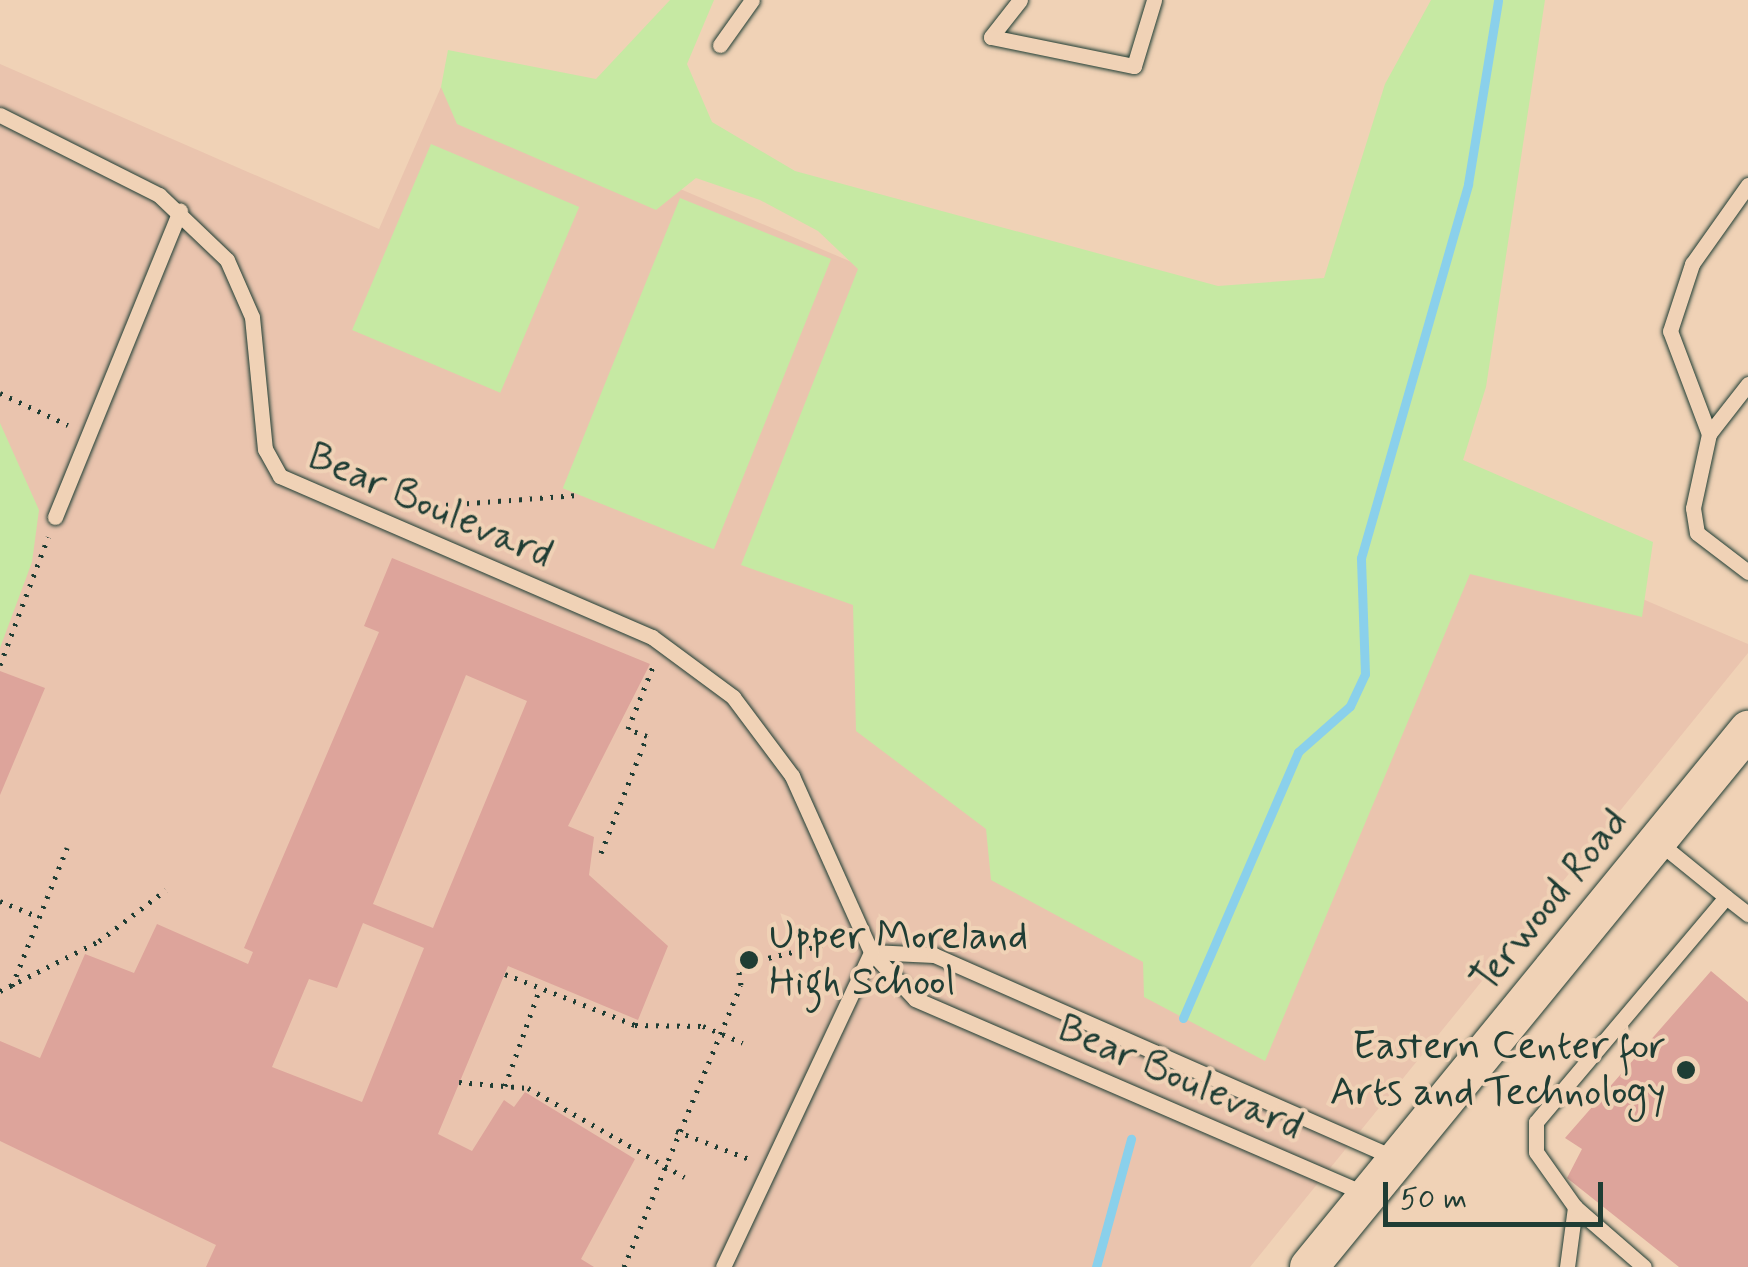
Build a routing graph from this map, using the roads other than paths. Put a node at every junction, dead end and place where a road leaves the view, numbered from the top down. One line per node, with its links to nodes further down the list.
1 (752, 0): 4 (lane)
2 (1020, 0): 3 (lane)
3 (1154, 0)
4 (720, 45)
5 (0, 115): 7 (lane, Bear Boulevard)
6 (1748, 186): 9 (lane)
7 (180, 210): 10 (lane); 16 (lane, Bear Boulevard)
8 (1748, 384): 9 (lane)
9 (1708, 434): 11 (lane)
10 (54, 517)
11 (1748, 572)
12 (1748, 730): 13 (street, Terwood Road)
13 (1656, 841): 14 (lane); 17 (street, Terwood Road)
14 (1726, 897): 15 (lane); 19 (lane)
15 (1748, 914)
16 (871, 952): 17 (lane, Bear Boulevard); 18 (lane, Bear Boulevard); 20 (lane)
17 (1398, 1159): 18 (street, Terwood Road)
18 (1368, 1196): 21 (street, Terwood Road)
19 (1575, 1207): 22 (lane); 23 (lane)
20 (723, 1267)
21 (1309, 1267)
22 (1567, 1267)
23 (1644, 1267)

